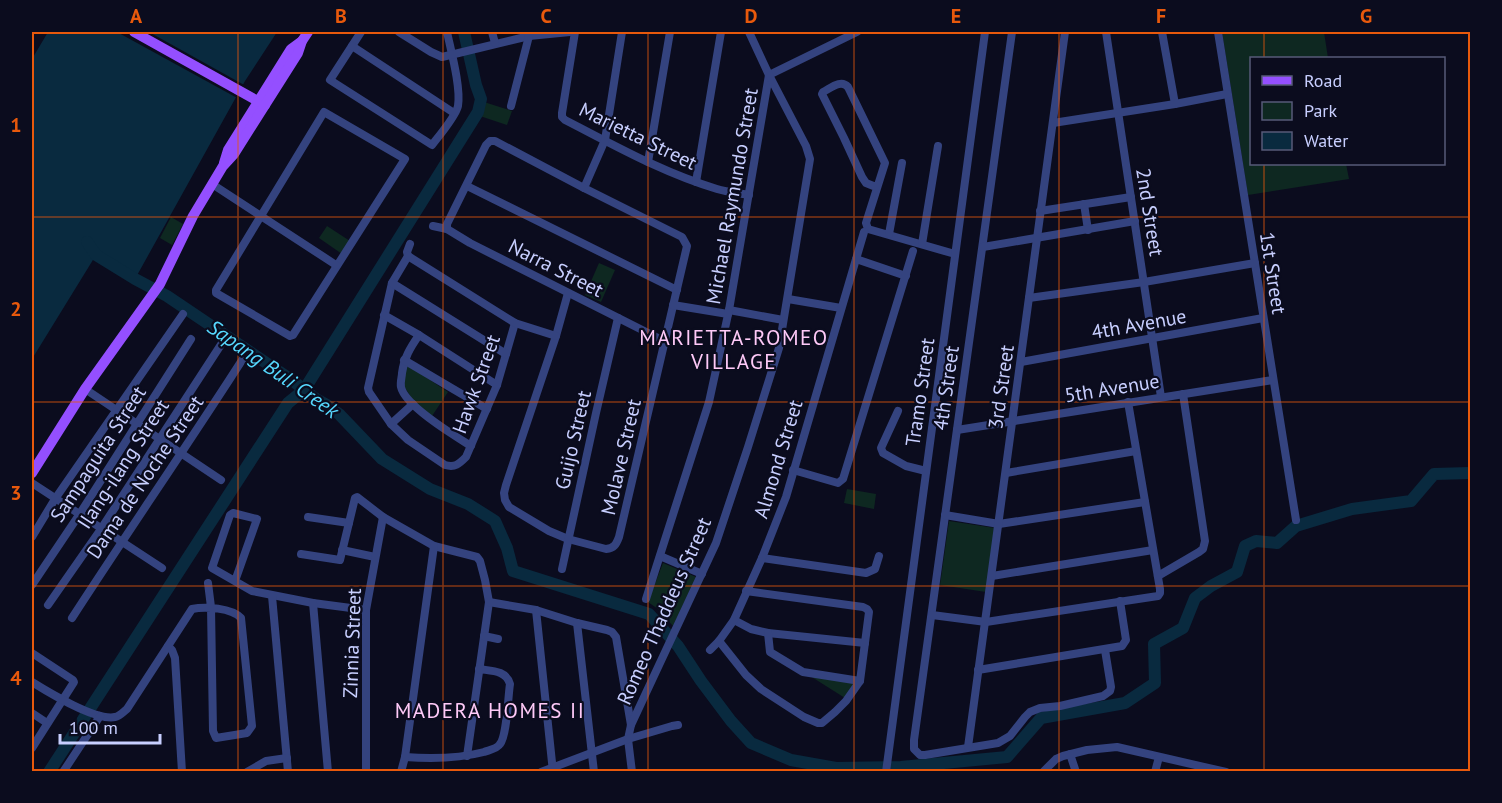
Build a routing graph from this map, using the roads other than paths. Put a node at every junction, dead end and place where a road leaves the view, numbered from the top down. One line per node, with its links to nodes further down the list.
1 (134, 32): 26 (main road)
2 (361, 32): 22 (street)
3 (399, 32): 23 (street)
4 (447, 32): 23 (street)
5 (492, 32): 21 (street)
6 (570, 32): 19 (street)
7 (575, 32): 32 (street, Marietta Street)
8 (622, 32): 32 (street)
9 (670, 32): 34 (street)
10 (721, 32): 36 (street)
11 (749, 32): 24 (street, Romeo Thaddeus Street)
12 (857, 32): 24 (street)
13 (985, 32): 57 (street, Tramo Street)
14 (1012, 32): 55 (street, 4th Street)
15 (1065, 32): 31 (street, 3rd Street)
16 (1106, 32): 30 (street, 2nd Street)
17 (1162, 32): 27 (street)
18 (1218, 32): 25 (street, 1st Street)
19 (529, 34): 21 (street); 28 (street)
20 (305, 36): 26 (main road)
21 (495, 43): 23 (street)
22 (352, 46): 29 (street); 29 (street)
23 (452, 55): 29 (street)
24 (769, 75): 41 (street, Michael Raymundo Street); 68 (street, Romeo Thaddeus Street)
25 (1227, 94): 27 (street); 60 (street, 1st Street)
26 (262, 103): 37 (main road)
27 (1175, 104): 30 (street)
28 (511, 106)
29 (454, 113)
30 (1118, 113): 31 (street); 42 (street, 2nd Street)
31 (1053, 123): 44 (street, 3rd Street)
32 (604, 140): 34 (street, Marietta Street); 39 (street)
33 (938, 146): 54 (street)
34 (648, 162): 36 (street, Marietta Street)
35 (902, 163): 51 (street)
36 (696, 182): 41 (street, Marietta Street)
37 (212, 184): 45 (street); 90 (main road)
38 (467, 186): 39 (street); 49 (street); 65 (street)
39 (584, 188): 65 (street, Molave Street)
40 (876, 188): 40 (street, Almond Street); 48 (street, Almond Street)
41 (749, 195): 71 (street, Michael Raymundo Street)
42 (1131, 197): 43 (street); 46 (street, 2nd Street)
43 (1083, 204): 44 (street); 50 (street)
44 (1040, 211): 52 (street, 3rd Street)
45 (260, 216): 61 (street); 61 (street); 61 (street)
46 (1135, 221): 50 (street); 63 (street, 2nd Street)
47 (433, 226): 49 (street, Narra Street)
48 (865, 228): 51 (street); 59 (street, Almond Street)
49 (447, 229): 66 (street, Narra Street)
50 (1088, 230): 52 (street)
51 (889, 234): 54 (street)
52 (1037, 239): 55 (street); 67 (street, 3rd Street)
53 (410, 244): 58 (street, Hawk Street)
54 (922, 244): 57 (street)
55 (983, 247): 101 (street, 4th Street)
56 (913, 251): 62 (street)
57 (955, 254): 107 (street, Tramo Street)
58 (408, 256): 64 (street, Hawk Street); 77 (street)
59 (856, 258): 62 (street); 70 (street, Almond Street)
60 (1255, 263): 63 (street); 75 (street, 1st Street)
61 (336, 265)
62 (906, 276): 106 (street)
63 (1144, 282): 67 (street); 81 (street, 2nd Street)
64 (392, 283): 73 (street, Hawk Street); 85 (street)
65 (677, 290): 69 (street, Molave Street)
66 (568, 293): 74 (street, Narra Street); 79 (street)
67 (1029, 298): 87 (street, 3rd Street)
68 (788, 299): 70 (street); 76 (street, Romeo Thaddeus Street)
69 (673, 305): 71 (street); 83 (street, Molave Street)
70 (841, 308): 106 (street, Almond Street)
71 (729, 312): 76 (street); 129 (street, Michael Raymundo Street)
72 (183, 314): 96 (street)
73 (384, 315): 78 (street); 100 (street, Hawk Street)
74 (618, 318): 83 (street, Narra Street); 123 (street, Guijo Street)
75 (1263, 318): 81 (street, 4th Avenue); 88 (street, 1st Street)
76 (783, 320): 135 (street, Romeo Thaddeus Street)
77 (516, 323): 79 (street); 85 (street, Hawk Street)
78 (419, 335): 86 (street); 89 (street)
79 (555, 336): 123 (street)
80 (191, 339): 99 (street, Sampaguita Street)
81 (1153, 339): 87 (street, 4th Avenue); 92 (street, 2nd Street)
82 (224, 340): 102 (street, Ilang-ilang Street)
83 (664, 341): 123 (street, Molave Street)
84 (246, 354): 105 (street, Dama de Noche Street)
85 (506, 354): 89 (street, Hawk Street)
86 (404, 360): 94 (street); 95 (street)
87 (1021, 362): 98 (street, 3rd Street)
88 (1273, 380): 91 (street, 5th Avenue); 118 (street, 1st Street)
89 (497, 385): 95 (street, Hawk Street)
90 (85, 389): 96 (street); 108 (main road)
91 (1182, 394): 92 (street, 5th Avenue); 137 (street)
92 (1161, 397): 93 (street, 5th Avenue)
93 (1128, 402): 98 (street, 5th Avenue); 104 (street)
94 (413, 404): 100 (street); 103 (street)
95 (488, 409): 103 (street, Hawk Street)
96 (116, 410): 99 (street); 112 (street)
97 (898, 411): 107 (street)
98 (1012, 420): 101 (street, 5th Avenue); 109 (street, 3rd Street)
99 (137, 424): 102 (street); 114 (street, Sampaguita Street)
100 (391, 424): 103 (street, Hawk Street)
101 (957, 430): 115 (street, 4th Street)
102 (159, 439): 105 (street); 121 (street, Ilang-ilang Street)
103 (471, 446)
104 (1137, 452): 109 (street); 113 (street)
105 (181, 454): 110 (street); 124 (street, Dama de Noche Street)
106 (794, 470): 132 (street, Almond Street)
107 (926, 471): 184 (street, Tramo Street)
108 (32, 473)
109 (1006, 473): 120 (street, 3rd Street)
110 (221, 480)
111 (32, 483): 112 (street)
112 (56, 499): 114 (street); 122 (street)
113 (1145, 502): 120 (street); 127 (street)
114 (79, 515): 121 (street); 140 (street, Sampaguita Street)
115 (945, 515): 120 (street); 151 (street, 4th Street)
116 (308, 517): 119 (street)
117 (383, 518): 119 (street); 125 (street); 131 (street, Zinnia Street)
118 (1296, 520)
119 (349, 524): 126 (street)
120 (999, 524): 136 (street, 3rd Street)
121 (100, 528): 124 (street); 147 (street, Ilang-ilang Street)
122 (32, 537)
123 (568, 539): 134 (street, Guijo Street)
124 (122, 542): 133 (street); 152 (street, Dama de Noche Street)
125 (434, 546): 145 (street); 181 (street)
126 (342, 550): 128 (street); 131 (street)
127 (1154, 550): 136 (street); 137 (street)
128 (301, 554)
129 (660, 556): 135 (street); 143 (street, Michael Raymundo Street)
130 (879, 556): 132 (street)
131 (375, 557): 149 (street, Zinnia Street)
132 (762, 558): 141 (street, Almond Street)
133 (162, 568)
134 (561, 569)
135 (702, 574): 173 (street, Romeo Thaddeus Street)
136 (993, 576): 154 (street, 3rd Street)
137 (1158, 576): 144 (street)
138 (235, 581): 138 (street); 142 (street)
139 (208, 583): 148 (street)
140 (32, 585)
141 (746, 591): 153 (street, Almond Street); 160 (street)
142 (272, 596): 146 (street); 183 (street)
143 (646, 598)
144 (1120, 601): 154 (street); 163 (street)
145 (489, 602): 150 (street); 157 (street)
146 (313, 603): 149 (street); 191 (street)
147 (48, 605)
148 (211, 607): 148 (street); 161 (street)
149 (366, 610): 192 (street, Zinnia Street)
150 (536, 610): 155 (street); 185 (street)
151 (932, 615): 154 (street); 177 (street, 4th Street)
152 (72, 618)
153 (734, 620): 156 (street); 159 (street, Almond Street)
154 (986, 622): 166 (street, 3rd Street)
155 (577, 623): 173 (street); 178 (street)
156 (768, 633): 160 (street); 167 (street)
157 (484, 636): 158 (street); 165 (street)
158 (498, 639)
159 (719, 641): 162 (street, Almond Street); 167 (street)
160 (865, 644): 167 (street)
161 (168, 646): 171 (street); 188 (street)
162 (710, 650)
163 (1105, 650): 166 (street); 177 (street)
164 (32, 653): 169 (street)
165 (479, 669): 180 (street); 180 (street)
166 (978, 670): 177 (street, 3rd Street)
167 (860, 681)
168 (32, 682): 169 (street)
169 (62, 700): 171 (street); 172 (street)
170 (32, 713): 172 (street)
171 (100, 716): 187 (street)
172 (47, 723): 176 (street)
173 (631, 725): 175 (street)
174 (678, 725): 175 (street)
175 (628, 739): 178 (street); 196 (street)
176 (32, 745)
177 (968, 747)
178 (592, 753): 185 (street); 195 (street)
179 (1071, 754): 182 (street); 197 (street); 198 (street)
180 (467, 756): 181 (street)
181 (405, 757): 193 (street)
182 (1159, 757): 186 (street); 199 (street)
183 (287, 758): 189 (street); 190 (street)
184 (887, 764)
185 (553, 769): 194 (street)
186 (1213, 770): 200 (street)
187 (63, 771)
188 (182, 771)
189 (247, 771)
190 (288, 771)
191 (328, 771)
192 (366, 771)
193 (401, 771)
194 (542, 771)
195 (594, 771)
196 (632, 771)
197 (1043, 771)
198 (1076, 771)
199 (1155, 771)
200 (1226, 771)

